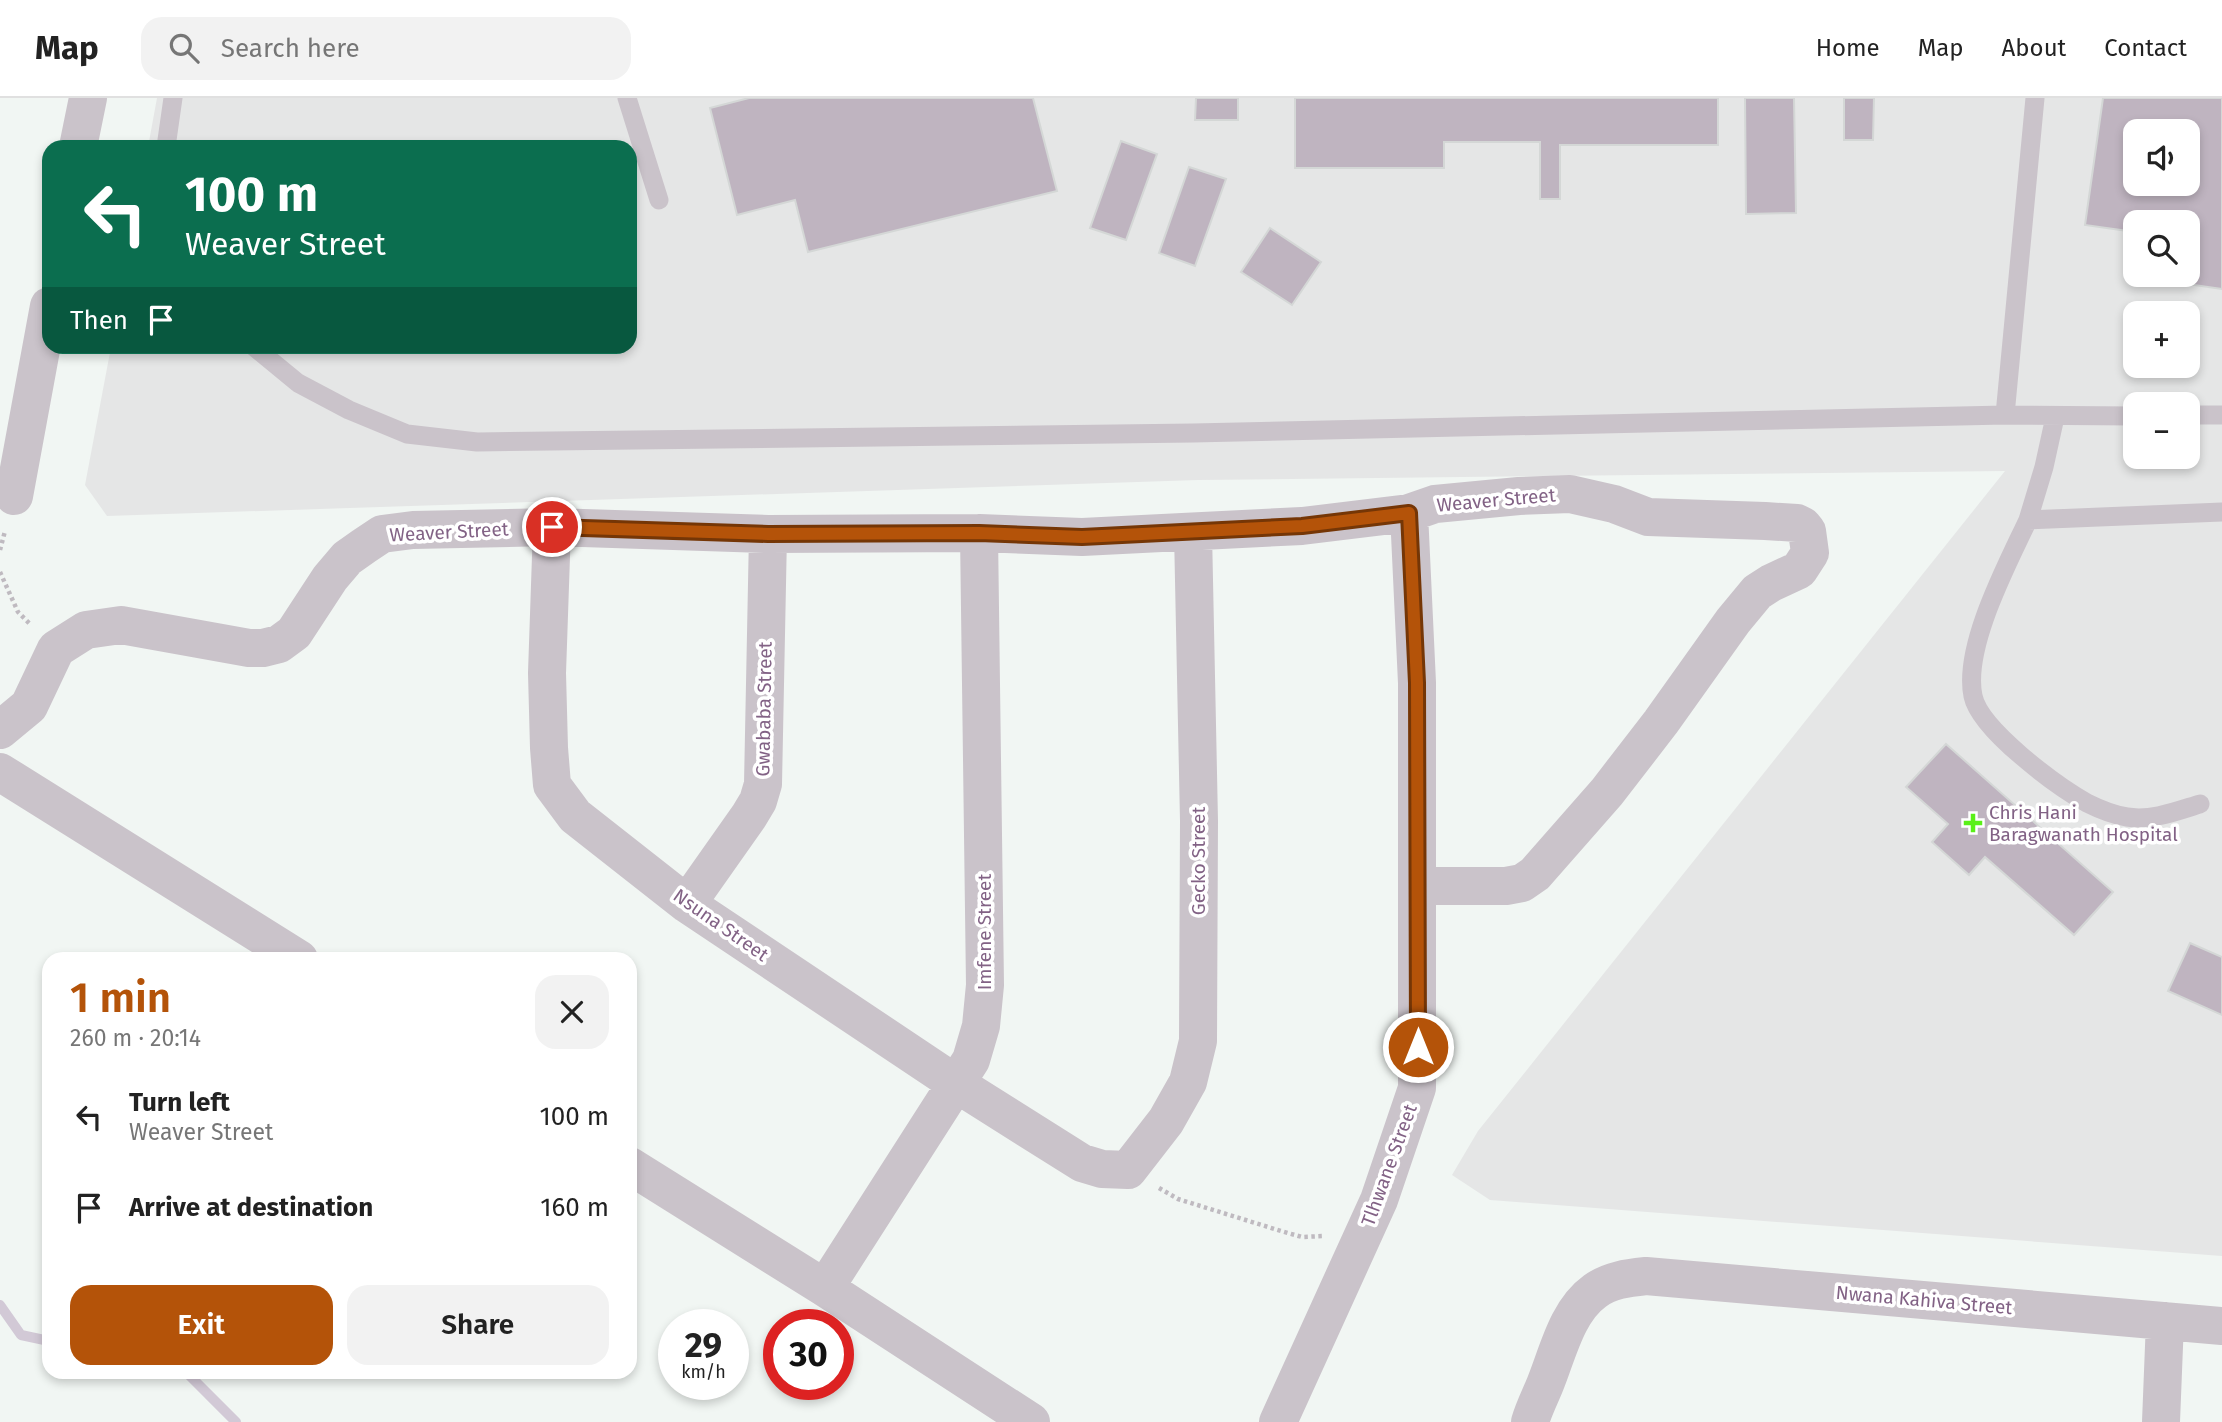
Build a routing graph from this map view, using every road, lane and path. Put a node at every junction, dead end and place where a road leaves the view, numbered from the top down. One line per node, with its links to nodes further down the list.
1 (88, 98): 5 (street)
2 (173, 98): 6 (lane)
3 (627, 98): 7 (lane)
4 (2035, 98): 10 (lane)
5 (80, 140)
6 (167, 140)
7 (659, 200)
8 (42, 344): 15 (street)
9 (263, 354): 10 (lane)
10 (2005, 415): 14 (lane)
11 (2200, 415): 12 (lane)
12 (2222, 415)
13 (2123, 416): 14 (lane)
14 (2055, 417): 18 (lane)
15 (14, 496)
16 (2222, 512): 18 (lane)
17 (1409, 513): 20 (street, Weaver Street); 28 (street, Tlhwane Street); 28 (street, Weaver Street)
18 (2028, 520): 27 (lane)
19 (552, 527): 22 (street, Weaver Street); 24 (street, Weaver Street); 29 (street, Nsuna Street)
20 (1193, 532): 21 (street, Weaver Street); 33 (street, Gecko Street)
21 (979, 533): 22 (street, Weaver Street); 31 (street, Imfene Street)
22 (768, 534): 29 (street, Gwababa Street)
23 (0, 572): 24 (path)
24 (55, 649): 25 (street)
25 (0, 730)
26 (0, 772): 30 (street)
27 (2200, 804)
28 (1417, 886): 34 (street, Tlhwane Street)
29 (687, 904): 31 (street, Nsuna Street)
30 (288, 952)
31 (955, 1083): 33 (street, Nsuna Street); 35 (street, Imfene Street)
32 (637, 1170): 35 (street)
33 (1128, 1170): 34 (path)
34 (1363, 1235): 39 (street, Tlhwane Street)
35 (825, 1288): 38 (street)
36 (2165, 1321): 37 (street, Nwana Kahiva Street); 40 (street, Nwana Kahiva Street); 41 (street)
37 (2222, 1326)
38 (1031, 1422)
39 (1278, 1422)
40 (1530, 1422)
41 (2161, 1422)

